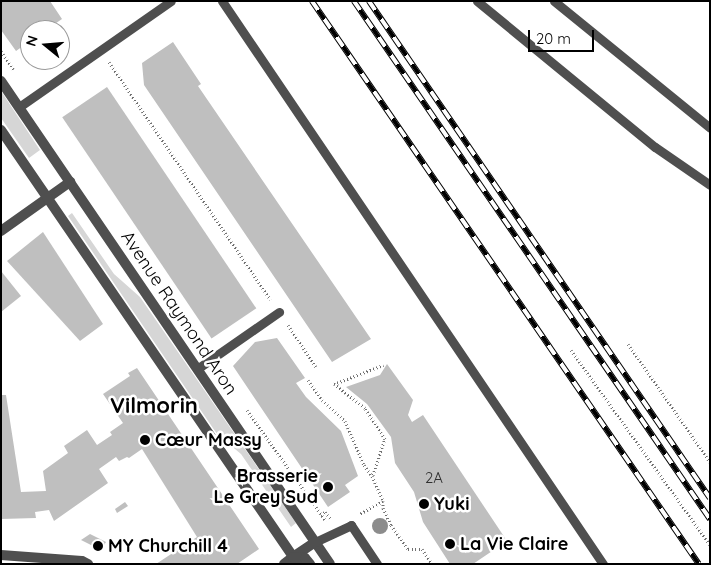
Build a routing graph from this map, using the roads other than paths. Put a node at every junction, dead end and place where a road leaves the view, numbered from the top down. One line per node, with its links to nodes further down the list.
1 (222, 1): 24 (lane)
2 (477, 1): 10 (lane)
3 (554, 1): 7 (lane)
4 (168, 2): 6 (lane)
5 (1, 81): 6 (street, Avenue Raymond Aron)
6 (19, 107): 9 (street, Avenue Raymond Aron)
7 (710, 128)
8 (1, 130): 11 (street)
9 (70, 182): 11 (street); 14 (street, Avenue Raymond Aron)
10 (710, 185)
11 (47, 198): 12 (street); 18 (street)
12 (1, 231)
13 (279, 312): 14 (lane)
14 (197, 369): 15 (street, Avenue Raymond Aron)
15 (315, 542): 18 (street); 22 (street, Avenue Raymond Aron); 23 (lane)
16 (1, 555): 17 (street)
17 (34, 560): 19 (street)
18 (296, 560): 20 (street); 21 (street)
19 (88, 564)
20 (284, 564)
21 (310, 564)
22 (330, 564)
23 (377, 564)
24 (603, 564)

